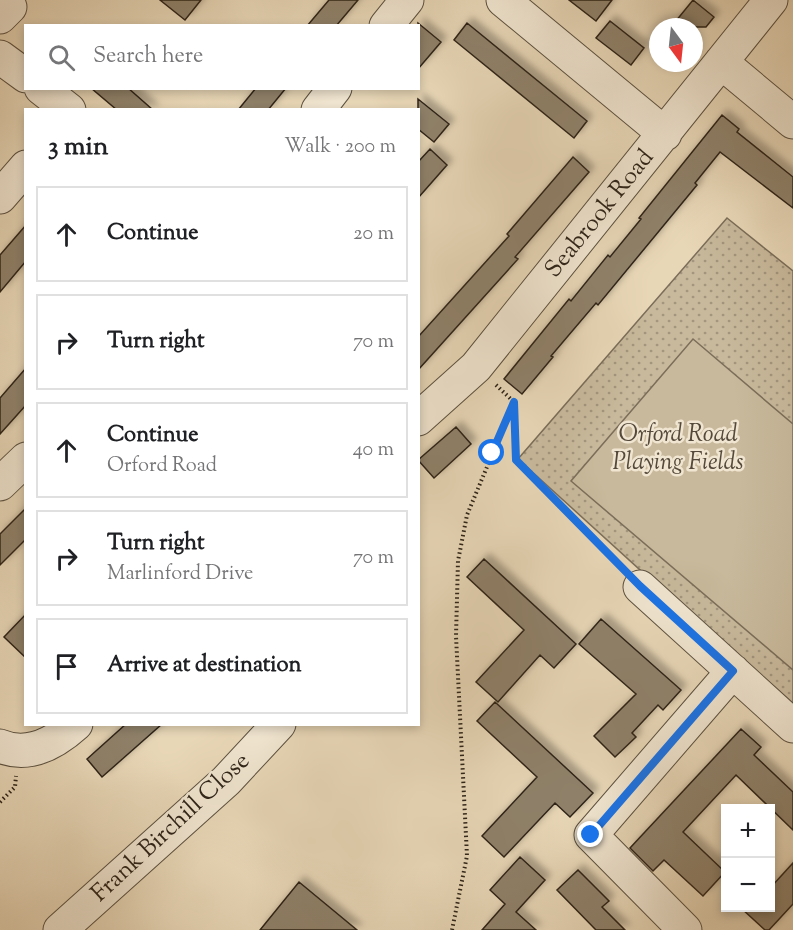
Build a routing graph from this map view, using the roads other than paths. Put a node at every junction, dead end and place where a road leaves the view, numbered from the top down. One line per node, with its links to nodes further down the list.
1 (407, 0): 4 (street)
2 (503, 0): 11 (street)
3 (771, 0): 6 (street, Seabrook Road)
4 (388, 24)
5 (0, 57): 7 (street)
6 (721, 62): 10 (street); 11 (street, Seabrook Road)
7 (24, 75)
8 (44, 90): 9 (street)
9 (66, 108)
10 (793, 122)
11 (665, 134): 14 (street, Seabrook Road)
12 (24, 169): 13 (street)
13 (0, 197)
14 (420, 416)
15 (24, 461): 16 (street)
16 (0, 484)
17 (640, 586): 18 (street)
18 (733, 671): 20 (street); 24 (street)
19 (277, 726): 23 (street, Frank Birchill Close)
20 (793, 726)
21 (70, 729): 22 (street)
22 (0, 746)
23 (60, 930)
24 (685, 930)

